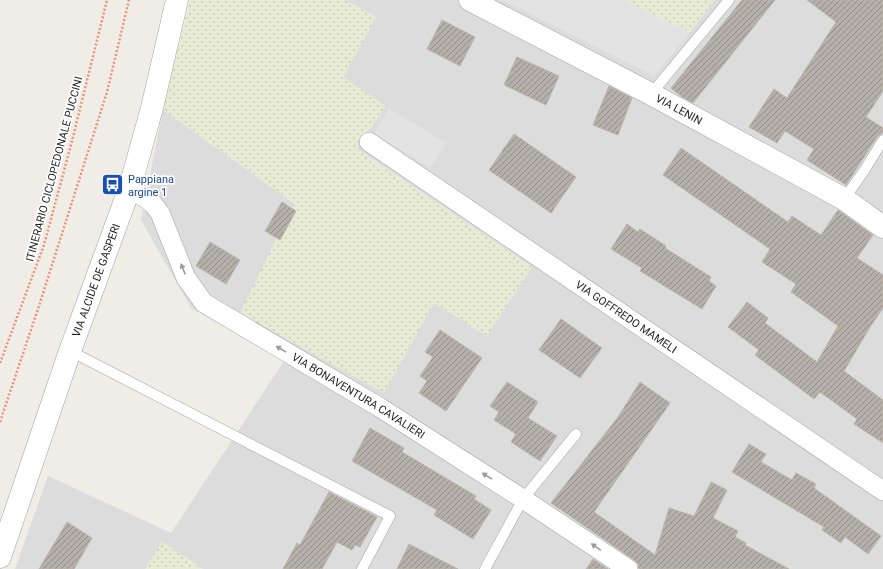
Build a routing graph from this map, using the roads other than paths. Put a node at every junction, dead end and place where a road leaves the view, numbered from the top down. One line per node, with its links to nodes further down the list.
1 (177, 0): 7 (street, VIA ALCIDE DE GASPERI)
2 (470, 0): 4 (street, VIA LENIN)
3 (729, 0): 4 (lane)
4 (651, 94): 8 (street, VIA LENIN)
5 (883, 140): 8 (lane)
6 (369, 142): 12 (street, VIA GOFFREDO MAMELI)
7 (130, 187): 10 (street, VIA ALCIDE DE GASPERI); 13 (street, VIA BONAVENTURA CAVALIERI, one-way to 7)
8 (844, 199): 9 (street, VIA LENIN)
9 (883, 227)
10 (70, 351): 14 (street, VIA ALCIDE DE GASPERI); 15 (lane)
11 (576, 434): 13 (lane)
12 (883, 491)
13 (524, 499): 16 (lane); 17 (street, VIA BONAVENTURA CAVALIERI, one-way to 13)
14 (0, 557)
15 (362, 569)
16 (485, 569)
17 (628, 569)

